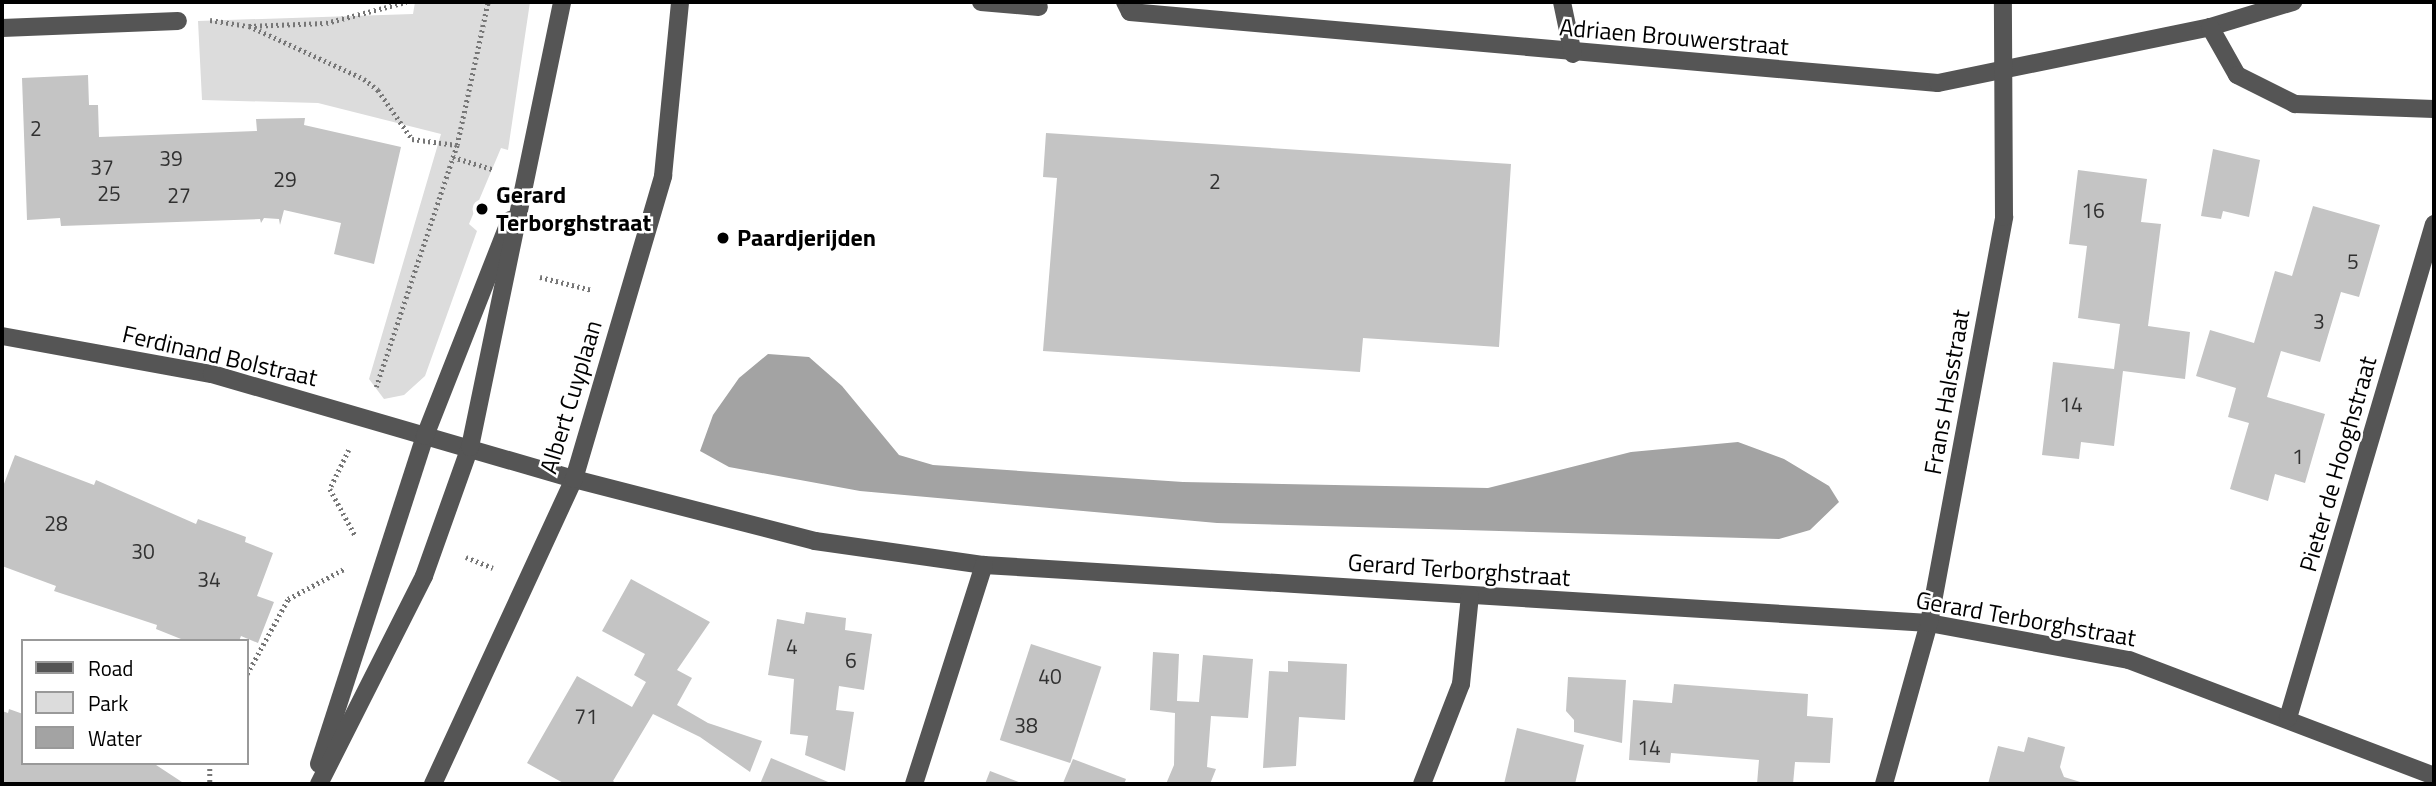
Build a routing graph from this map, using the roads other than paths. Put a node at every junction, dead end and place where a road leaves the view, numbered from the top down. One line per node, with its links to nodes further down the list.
1 (562, 2): 15 (street)
2 (680, 2): 20 (street, Albert Cuyplaan)
3 (981, 2): 7 (street)
4 (1562, 2): 12 (street)
5 (2003, 2): 13 (street, Frans Halsstraat)
6 (2293, 2): 10 (street, Adriaen Brouwerstraat)
7 (1039, 7)
8 (1127, 7): 12 (street, Adriaen Brouwerstraat)
9 (178, 20): 11 (street)
10 (2210, 27): 13 (street, Adriaen Brouwerstraat); 14 (street)
11 (2, 28)
12 (1573, 54): 13 (street, Adriaen Brouwerstraat)
13 (2003, 67): 23 (street, Frans Halsstraat)
14 (2434, 109)
15 (529, 172): 18 (street); 19 (street)
16 (2434, 224): 24 (street, Pieter de Hooghstraat)
17 (2, 336): 18 (street, Ferdinand Bolstraat)
18 (425, 436): 19 (street); 26 (street)
19 (470, 447): 20 (street, Gerard Terborghstraat); 27 (street)
20 (574, 479): 21 (street, Gerard Terborghstraat); 28 (street, Albert Cuyplaan)
21 (984, 565): 22 (street, Gerard Terborghstraat); 29 (street)
22 (1470, 596): 23 (street, Gerard Terborghstraat); 30 (street)
23 (1929, 623): 24 (street, Gerard Terborghstraat); 31 (street, Frans Halsstraat)
24 (2288, 718): 25 (street, Gerard Terborghstraat)
25 (2434, 776)
26 (312, 784)
27 (319, 784)
28 (433, 784)
29 (914, 784)
30 (1422, 784)
31 (1884, 784)

